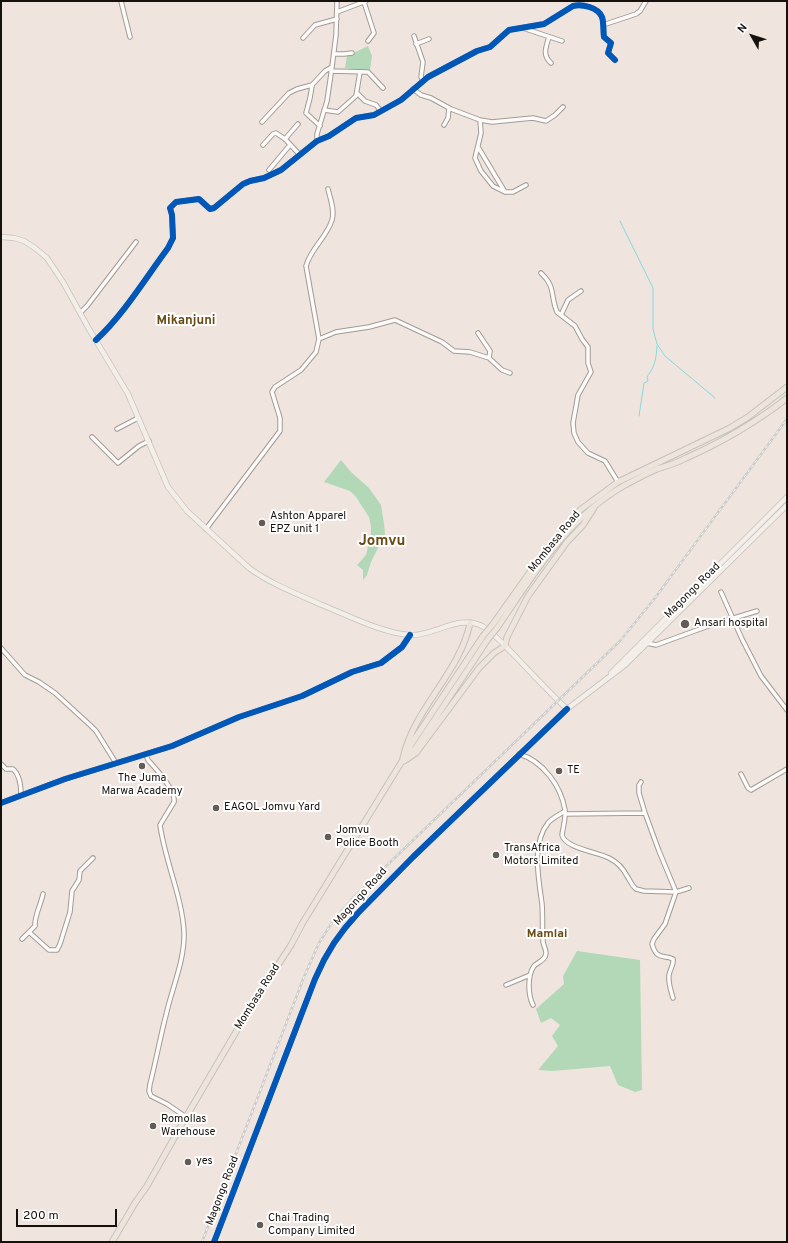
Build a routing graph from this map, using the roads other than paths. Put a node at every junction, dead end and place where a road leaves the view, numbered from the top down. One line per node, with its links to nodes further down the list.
1 (121, 1): 12 (street)
2 (337, 1): 7 (street)
3 (365, 1): 7 (street); 16 (street)
4 (576, 1): 6 (street)
5 (646, 1): 9 (street)
6 (578, 5): 9 (street); 10 (street)
7 (337, 12): 8 (street)
8 (337, 19): 14 (street); 20 (street)
9 (603, 25): 21 (street)
10 (522, 28): 13 (street); 26 (street)
11 (414, 36): 18 (street)
12 (130, 37)
13 (549, 37): 17 (street); 22 (street)
14 (303, 38)
15 (429, 39): 18 (street)
16 (368, 41)
17 (562, 41)
18 (416, 44): 26 (street)
19 (352, 53): 20 (street)
20 (334, 54): 23 (street)
21 (615, 60)
22 (551, 63)
23 (332, 66): 24 (street); 27 (street)
24 (331, 71): 25 (street); 33 (street)
25 (360, 72): 28 (street); 30 (street)
26 (423, 81): 29 (street)
27 (312, 86): 36 (street); 39 (street)
28 (383, 88)
29 (414, 89): 32 (street); 34 (street)
30 (357, 93): 33 (street); 34 (street)
31 (564, 107): 35 (street)
32 (449, 108): 35 (street); 38 (street)
33 (324, 110): 39 (street)
34 (381, 111): 41 (street)
35 (480, 120): 44 (street)
36 (262, 122)
37 (298, 124): 40 (street)
38 (444, 125)
39 (320, 126): 41 (street)
40 (285, 139): 42 (street); 43 (street)
41 (317, 141): 45 (street)
42 (263, 145)
43 (290, 145): 45 (street); 46 (street)
44 (478, 147): 49 (street); 49 (street)
45 (300, 155): 58 (street)
46 (269, 170)
47 (526, 185): 49 (street)
48 (328, 189): 57 (street)
49 (505, 192)
50 (1, 237): 54 (main road)
51 (136, 242): 54 (street)
52 (541, 273): 55 (street)
53 (581, 292): 55 (street)
54 (80, 313): 58 (main road)
55 (561, 315): 67 (street)
56 (478, 333): 59 (street)
57 (319, 339): 59 (street); 71 (street)
58 (96, 340): 63 (main road)
59 (489, 358): 60 (street)
60 (510, 373)
61 (787, 387): 67 (highway, Mombasa Road)
62 (787, 398): 70 (highway, Mombasa Road)
63 (138, 418): 64 (street); 66 (main road)
64 (117, 429)
65 (92, 437): 66 (street)
66 (149, 441): 71 (main road)
67 (618, 482): 72 (highway, Mombasa Road)
68 (787, 498): 81 (main road, Magongo Road)
69 (787, 505): 78 (main road, Magongo Road)
70 (595, 506): 72 (highway, Mombasa Road); 79 (highway)
71 (206, 529): 77 (main road)
72 (527, 580): 86 (highway, Mombasa Road, bridge)
73 (721, 592): 75 (street)
74 (757, 611): 75 (street)
75 (733, 618): 78 (street); 83 (street)
76 (470, 623): 77 (main road); 79 (main road); 86 (highway)
77 (410, 635): 84 (street)
78 (647, 643): 81 (main road, Magongo Road)
79 (505, 646): 82 (main road); 86 (highway)
80 (1, 648): 87 (street)
81 (600, 684): 82 (main road, Magongo Road)
82 (567, 709): 85 (street, Magongo Road)
83 (787, 710)
84 (146, 754): 87 (street); 106 (street)
85 (519, 754): 95 (street); 108 (street, Magongo Road)
86 (402, 762): 106 (highway, Mombasa Road)
87 (116, 763): 92 (street)
88 (1, 764): 92 (street)
89 (787, 769): 90 (street)
90 (741, 774)
91 (641, 782): 94 (street)
92 (21, 795): 93 (street)
93 (1, 803)
94 (645, 812): 95 (street); 98 (street)
95 (565, 813): 98 (street); 102 (street)
96 (93, 858): 100 (street)
97 (689, 888): 98 (street)
98 (676, 892): 104 (street)
99 (43, 894): 100 (street)
100 (29, 932): 101 (street)
101 (22, 939)
102 (530, 975): 103 (street); 105 (street)
103 (506, 985)
104 (673, 998)
105 (533, 1005)
106 (186, 1117): 107 (highway, Mombasa Road)
107 (112, 1242)
108 (214, 1242)

